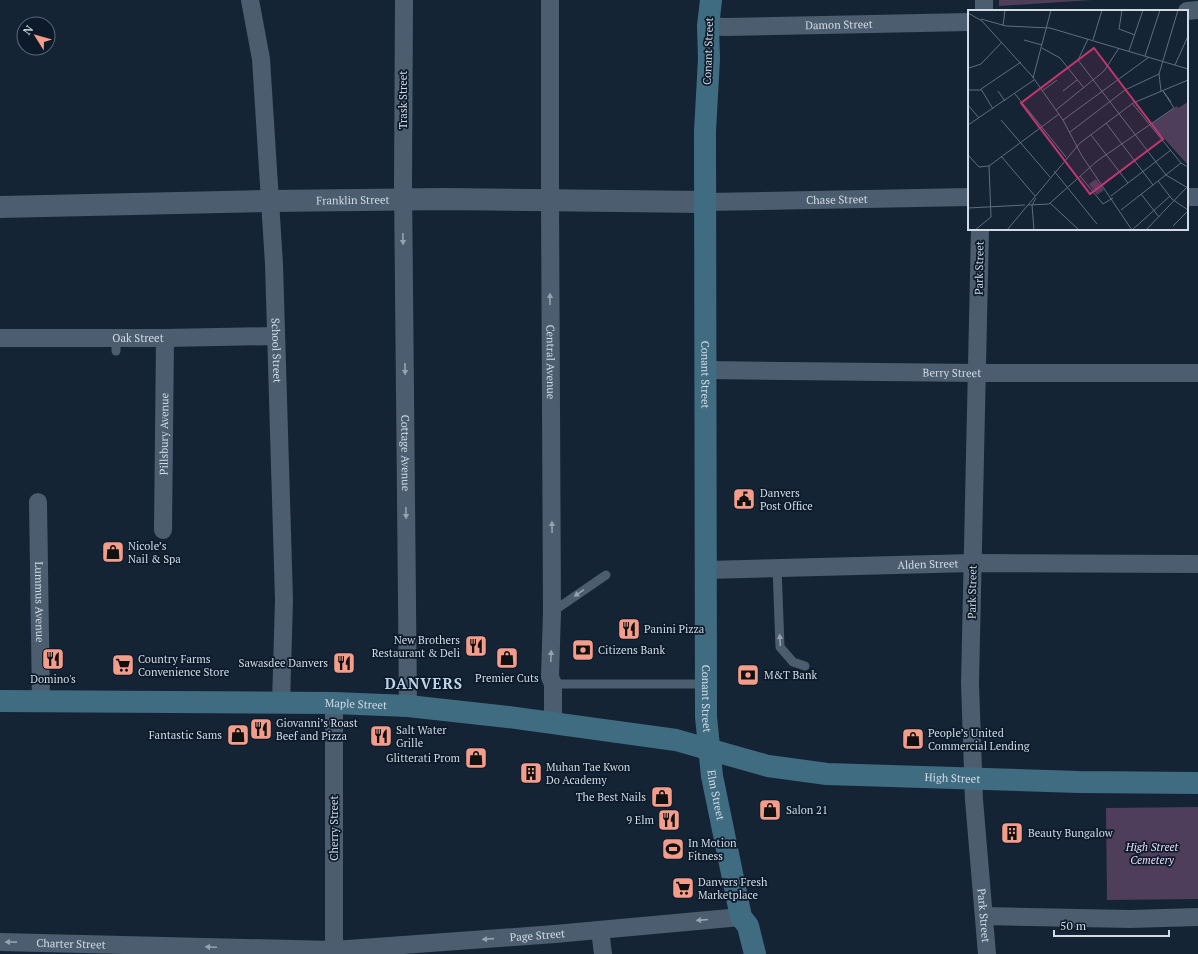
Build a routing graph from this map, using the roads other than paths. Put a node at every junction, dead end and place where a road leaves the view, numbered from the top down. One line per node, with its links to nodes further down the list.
1 (250, 0): 11 (street, School Street)
2 (404, 0): 10 (street, Trask Street)
3 (550, 0): 12 (street, Central Avenue)
4 (711, 0): 8 (main road, Conant Street)
5 (1198, 10): 6 (street)
6 (1188, 11)
7 (968, 22): 8 (street, Damon Street)
8 (708, 26): 13 (main road, Conant Street)
9 (968, 197): 13 (street, Chase Street)
10 (403, 200): 11 (street, Franklin Street); 12 (street, Franklin Street); 37 (street, Cottage Avenue, one-way to 37)
11 (270, 201): 14 (street, Franklin Street); 16 (street, School Street)
12 (550, 201): 13 (street, Franklin Street); 29 (street, Central Avenue, one-way to 12)
13 (705, 202): 19 (main road, Conant Street)
14 (0, 207)
15 (980, 230): 21 (street, Park Street)
16 (276, 336): 18 (street, Oak Street); 35 (street, School Street)
17 (0, 338): 18 (street, Oak Street)
18 (165, 338): 23 (street, Pillsbury Avenue)
19 (705, 370): 21 (street, Berry Street); 27 (main road, Conant Street)
20 (1198, 373): 21 (street, Berry Street)
21 (976, 374): 24 (street, Park Street)
22 (38, 502): 34 (street, Lummus Avenue)
23 (163, 530)
24 (972, 563): 25 (street, Alden Street); 26 (street, Alden Street); 40 (street, Park Street)
25 (1198, 564)
26 (777, 568): 27 (street, Alden Street); 30 (lane, one-way to 26)
27 (706, 570): 32 (main road, Conant Street)
28 (606, 574): 29 (lane, one-way to 29)
29 (552, 612): 31 (street, Central Avenue, one-way to 29)
30 (805, 666)
31 (553, 684): 32 (lane); 38 (street, Central Avenue)
32 (707, 684): 39 (main road, Conant Street)
33 (0, 701): 34 (main road, Maple Street)
34 (41, 701): 35 (main road, Maple Street)
35 (281, 703): 36 (main road, Maple Street)
36 (334, 703): 37 (main road, Maple Street); 47 (street, Cherry Street)
37 (408, 706): 38 (main road, Maple Street)
38 (553, 723): 39 (main road, Maple Street)
39 (709, 750): 40 (main road, High Street); 43 (main road, Elm Street)
40 (973, 779): 41 (main road, High Street); 42 (street, Park Street)
41 (1198, 783)
42 (984, 916): 44 (street); 50 (street, Park Street)
43 (740, 917): 45 (street, Page Street, one-way to 45); 49 (main road, Elm Street)
44 (1198, 917)
45 (600, 930): 47 (street, Page Street, one-way to 47); 48 (street)
46 (0, 942): 47 (street, Charter Street, one-way to 46)
47 (334, 952)
48 (603, 954)
49 (755, 954)
50 (987, 954)

